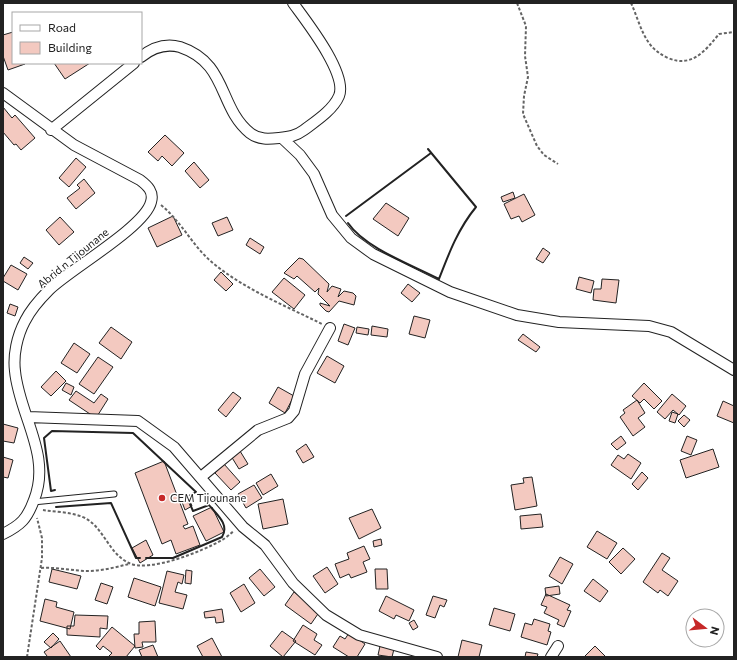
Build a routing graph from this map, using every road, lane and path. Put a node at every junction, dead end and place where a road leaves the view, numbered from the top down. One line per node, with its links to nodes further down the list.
1 (293, 3): 9 (street)
2 (517, 3): 10 (path)
3 (631, 3): 4 (path)
4 (734, 32)
5 (142, 56): 9 (street)
6 (133, 64): 8 (street)
7 (3, 93): 8 (street)
8 (51, 130): 11 (street)
9 (282, 138): 13 (street)
10 (558, 164)
11 (151, 199): 12 (path); 14 (street, Abrid n Tijounane)
12 (330, 328): 15 (street)
13 (734, 370)
14 (28, 417): 15 (street); 17 (street, Abrid n Tijounane)
15 (201, 477): 18 (street)
16 (114, 494): 17 (lane)
17 (33, 505): 19 (street, Abrid n Tijounane); 20 (path); 21 (path)
18 (243, 527): 20 (path); 24 (street)
19 (3, 534)
20 (129, 564): 21 (path)
21 (41, 568): 23 (path)
22 (558, 646): 25 (street)
23 (26, 657)
24 (437, 657)
25 (551, 657)

